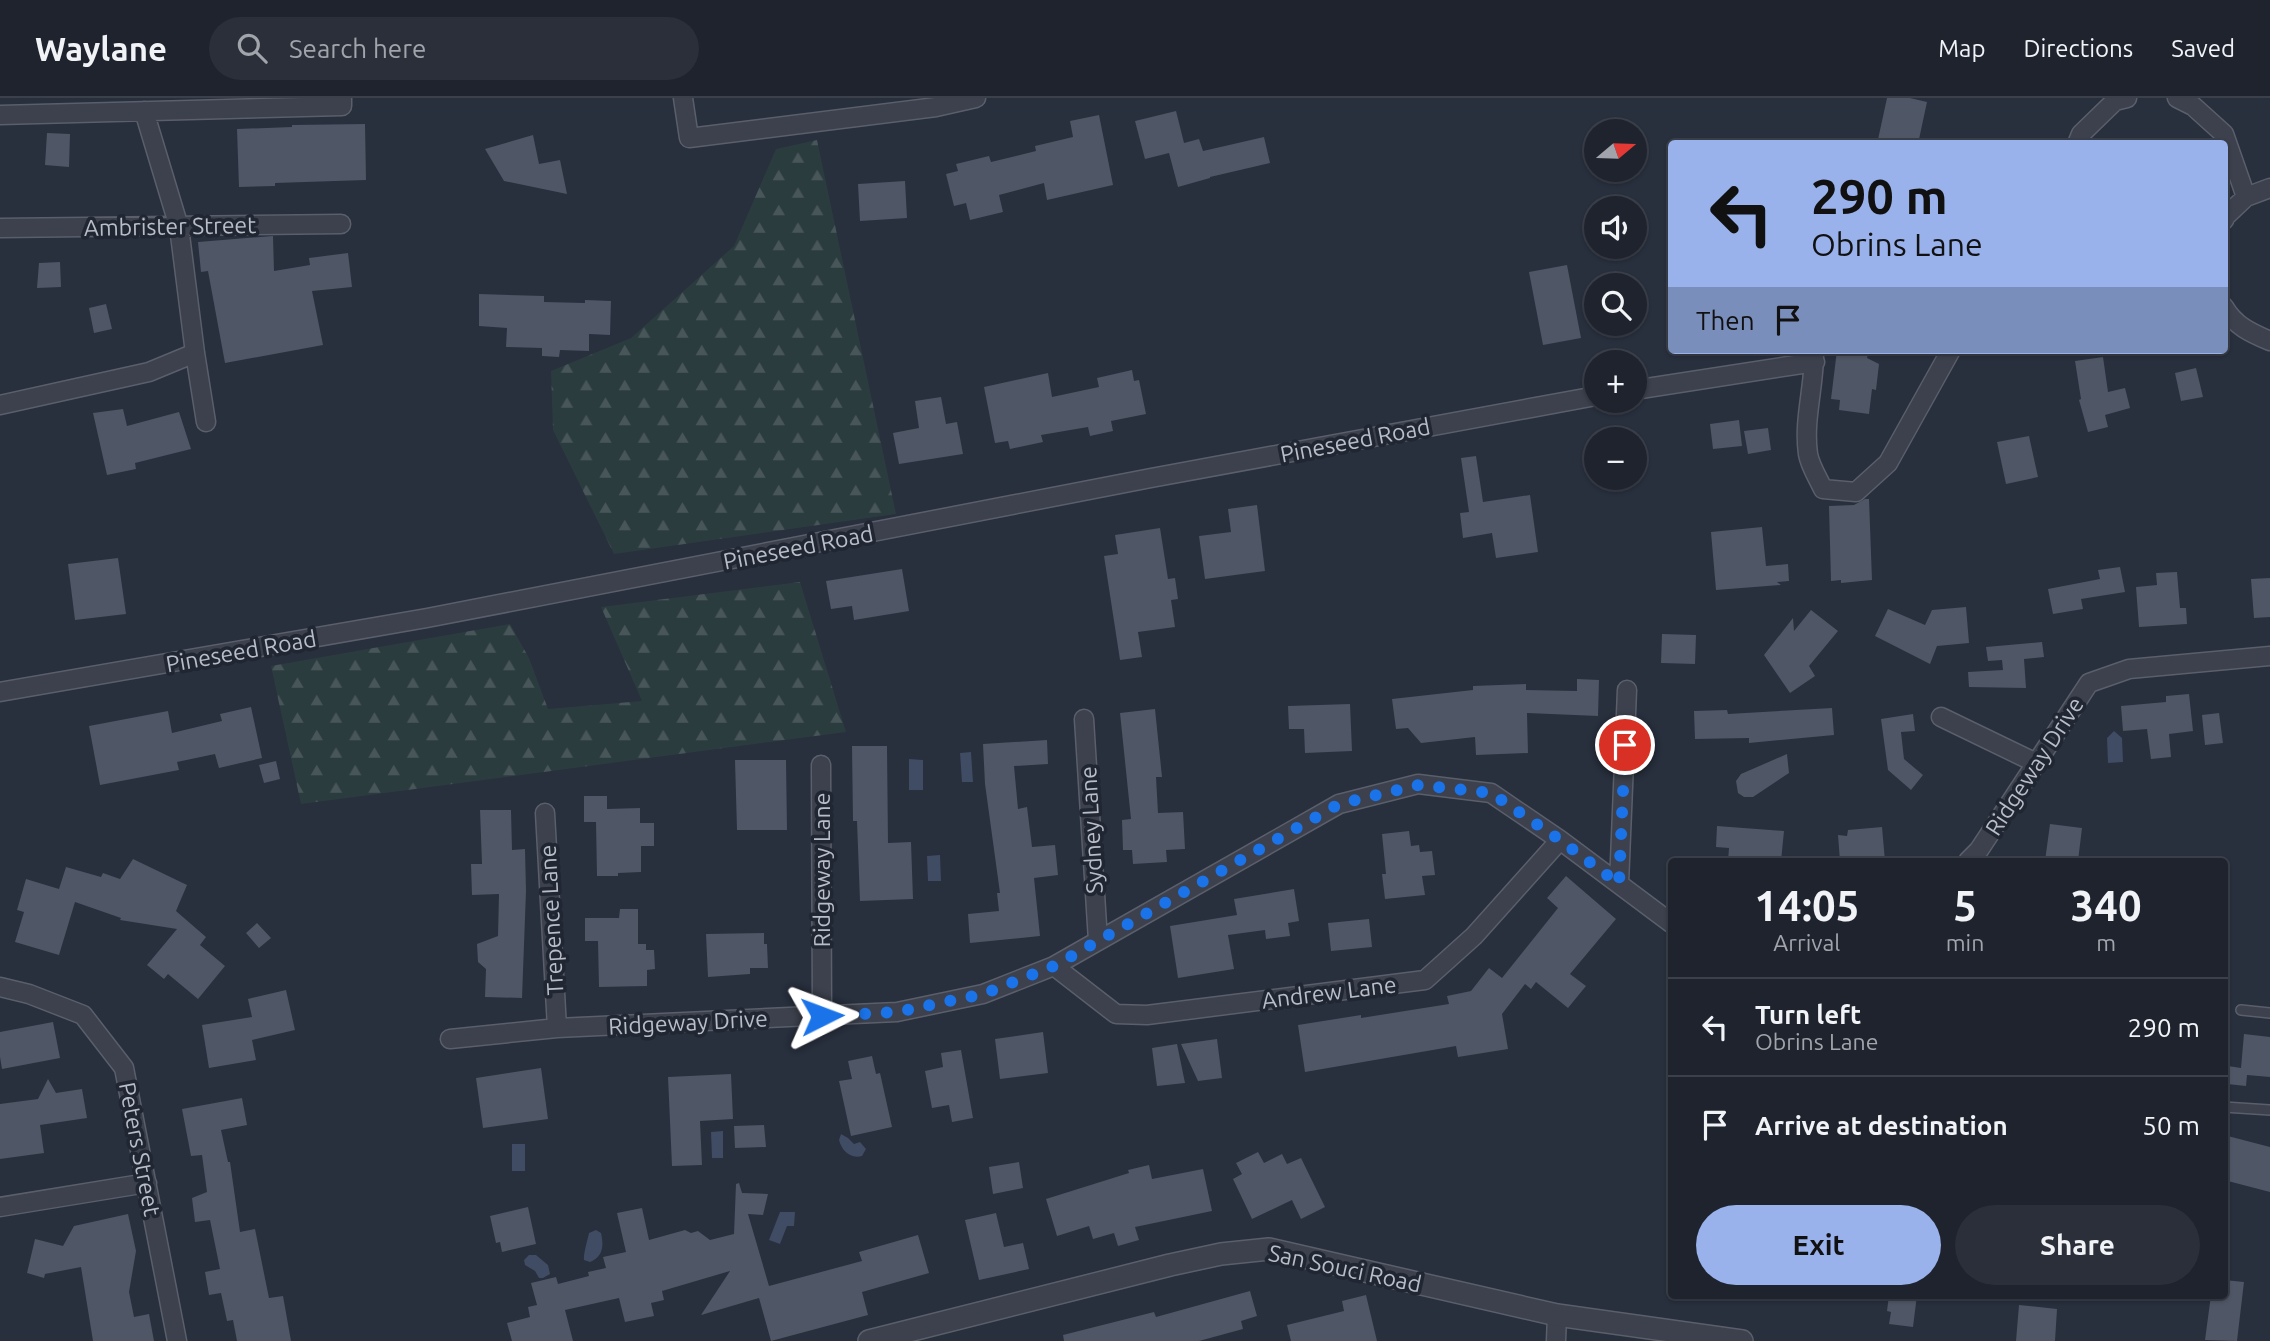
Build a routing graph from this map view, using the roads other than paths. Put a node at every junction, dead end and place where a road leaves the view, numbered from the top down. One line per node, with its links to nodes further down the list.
1 (342, 98): 6 (street)
2 (683, 98): 3 (street)
3 (976, 98)
4 (2127, 98): 8 (street)
5 (2177, 98): 9 (street)
6 (145, 111): 7 (street); 15 (street)
7 (0, 115)
8 (2079, 140)
9 (2226, 140)
10 (2228, 145): 12 (street)
11 (2270, 188): 12 (street)
12 (2246, 197): 13 (street)
13 (2228, 214)
14 (341, 224): 15 (street, Ambrister Street)
15 (179, 227): 16 (street, Ambrister Street); 19 (street)
16 (0, 228)
17 (2228, 314): 18 (street)
18 (2270, 341)
19 (195, 354): 24 (street); 25 (street)
20 (1949, 354): 21 (street)
21 (1814, 356): 22 (street)
22 (1647, 388)
23 (1584, 398): 28 (street, Pineseed Road)
24 (0, 405)
25 (206, 422)
26 (2270, 656): 31 (street, Ridgeway Drive)
27 (1627, 690): 36 (street)
28 (0, 692)
29 (1941, 717): 31 (street)
30 (1084, 719): 38 (street, Sydney Lane)
31 (2036, 763): 35 (street, Ridgeway Drive)
32 (821, 765): 43 (street, Ridgeway Lane)
33 (545, 813): 44 (street, Trepence Lane)
34 (1560, 840): 36 (street, Ridgeway Drive); 38 (street, Ridgeway Drive); 39 (street, Andrew Lane)
35 (1971, 858)
36 (1619, 884): 37 (street, Ridgeway Drive)
37 (1668, 921)
38 (1098, 941): 39 (street, Ridgeway Drive)
39 (1054, 966): 43 (street, Ridgeway Drive)
40 (0, 987): 48 (street, Peters Street)
41 (2241, 1010): 42 (lane)
42 (2270, 1013)
43 (822, 1016): 44 (street, Ridgeway Drive)
44 (557, 1028): 45 (street, Ridgeway Drive)
45 (450, 1039)
46 (2228, 1107): 47 (lane)
47 (2270, 1110)
48 (147, 1183): 49 (street); 51 (street, Peters Street)
49 (0, 1207)
50 (1557, 1315): 52 (street, San Souci Road); 53 (street); 54 (street, San Souci Road)
51 (177, 1341)
52 (869, 1341)
53 (1556, 1341)
54 (1742, 1341)

